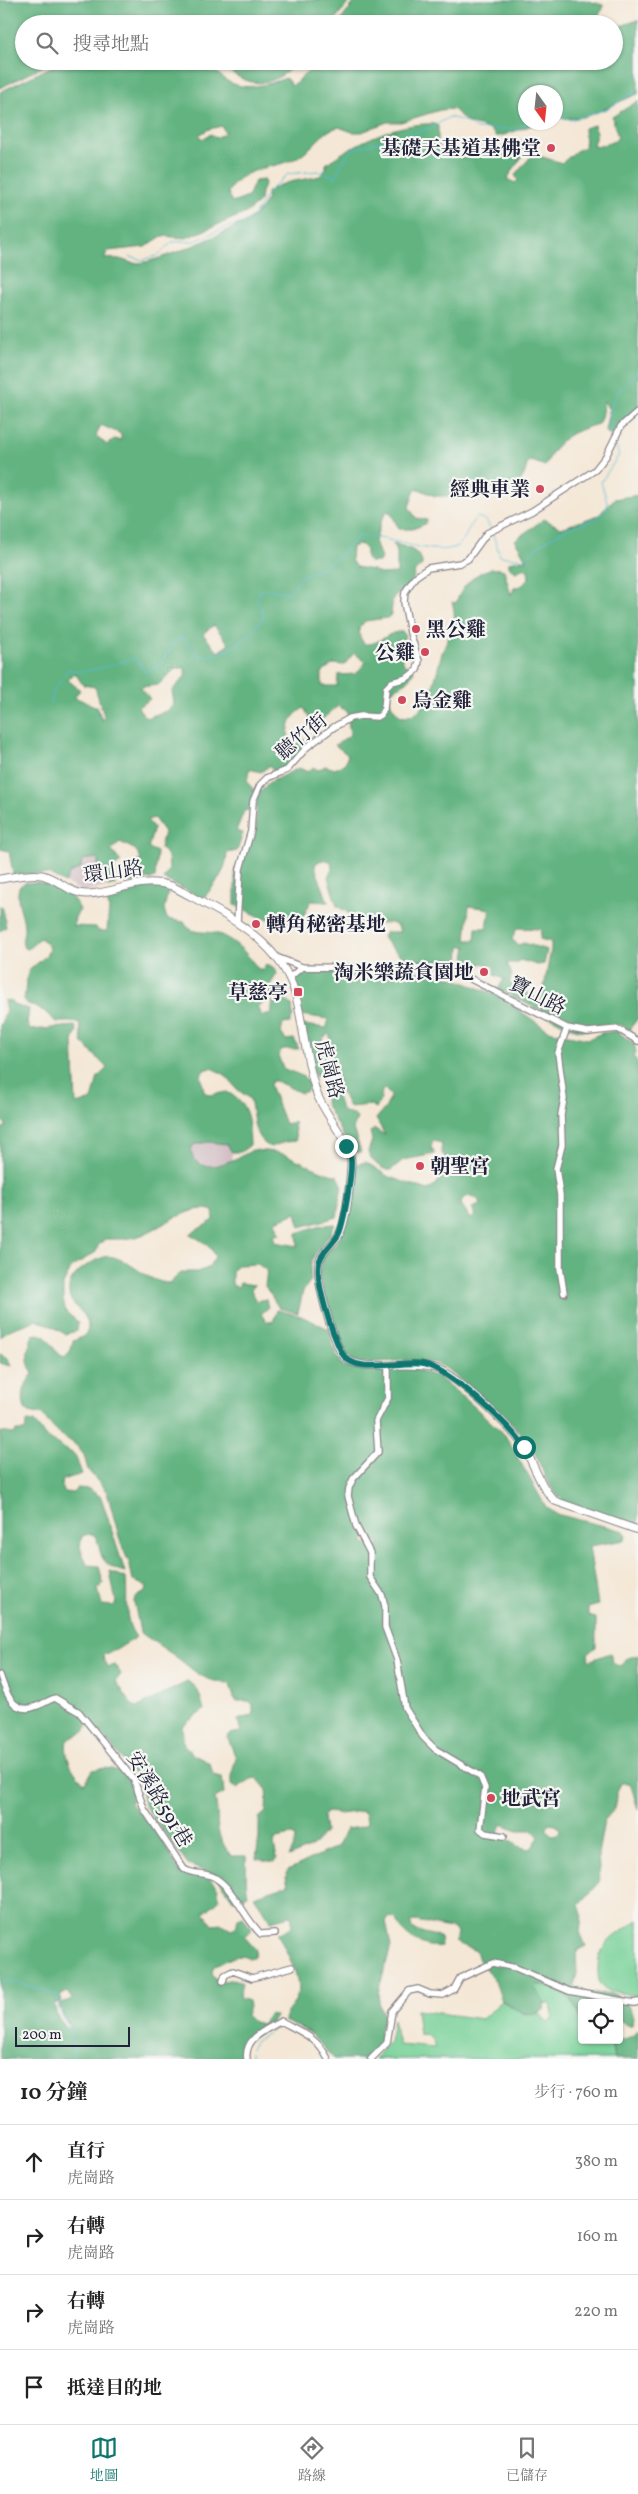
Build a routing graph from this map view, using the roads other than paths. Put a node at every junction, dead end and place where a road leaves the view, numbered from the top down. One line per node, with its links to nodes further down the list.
1 (638, 411): 3 (street, 聽竹街)
2 (0, 880): 3 (main road, 環山路)
3 (237, 922): 4 (main road, 環山路)
4 (276, 958): 5 (street, 寶山路); 6 (main road, 環山路)
5 (302, 966): 6 (street); 7 (street, 寶山路)
6 (289, 978): 10 (main road, 虎崗路)
7 (567, 1028): 8 (street, 寶山路); 9 (street)
8 (638, 1041)
9 (564, 1292)
10 (388, 1365): 11 (main road, 虎崗路); 13 (street)
11 (638, 1530)
12 (0, 1676): 14 (street, 安溪路591巷)
13 (504, 1836)
14 (275, 1933)
15 (292, 1967): 16 (street)
16 (223, 1981)
17 (638, 2002): 20 (street)
18 (247, 2059): 19 (street)
19 (328, 2059)
20 (371, 2059)

